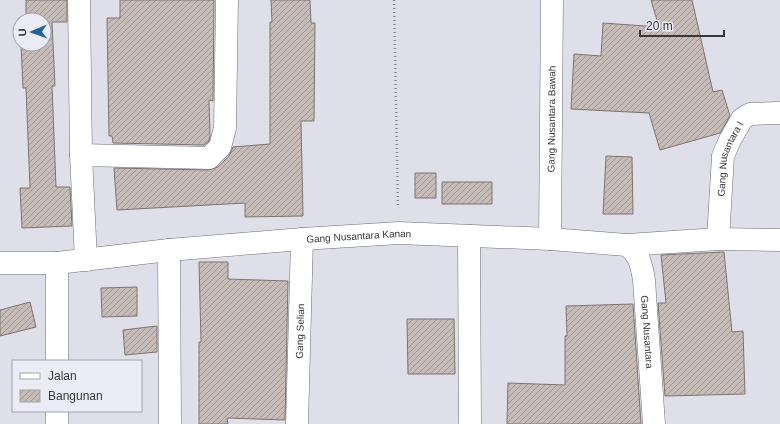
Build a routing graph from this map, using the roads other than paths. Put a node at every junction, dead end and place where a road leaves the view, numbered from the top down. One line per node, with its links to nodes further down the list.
1 (80, 0): 5 (street)
2 (227, 0): 5 (street)
3 (552, 0): 9 (street, Gang Nusantara Bawah)
4 (780, 113): 7 (street, Gang Nusantara I)
5 (81, 155): 13 (street)
6 (469, 236): 8 (street, Gang Nusantara Kanan); 9 (street, Gang Nusantara Kanan); 21 (street)
7 (718, 238): 10 (street, Gang Nusantara Kanan); 11 (street, Gang Nusantara Kanan)
8 (302, 239): 12 (street, Gang Nusantara Kanan); 20 (street, Gang Selian)
9 (550, 239): 11 (street, Gang Nusantara Kanan)
10 (780, 240)
11 (627, 244): 22 (street, Gang Nusantara)
12 (169, 250): 13 (street, Gang Nusantara Kanan); 19 (street)
13 (86, 260): 14 (street, Gang Nusantara Kanan)
14 (56, 262): 15 (street, Gang Nusantara Kanan); 16 (street)
15 (0, 263)
16 (57, 360)
17 (57, 412): 18 (street)
18 (57, 424)
19 (170, 424)
20 (297, 424)
21 (470, 424)
22 (654, 424)

